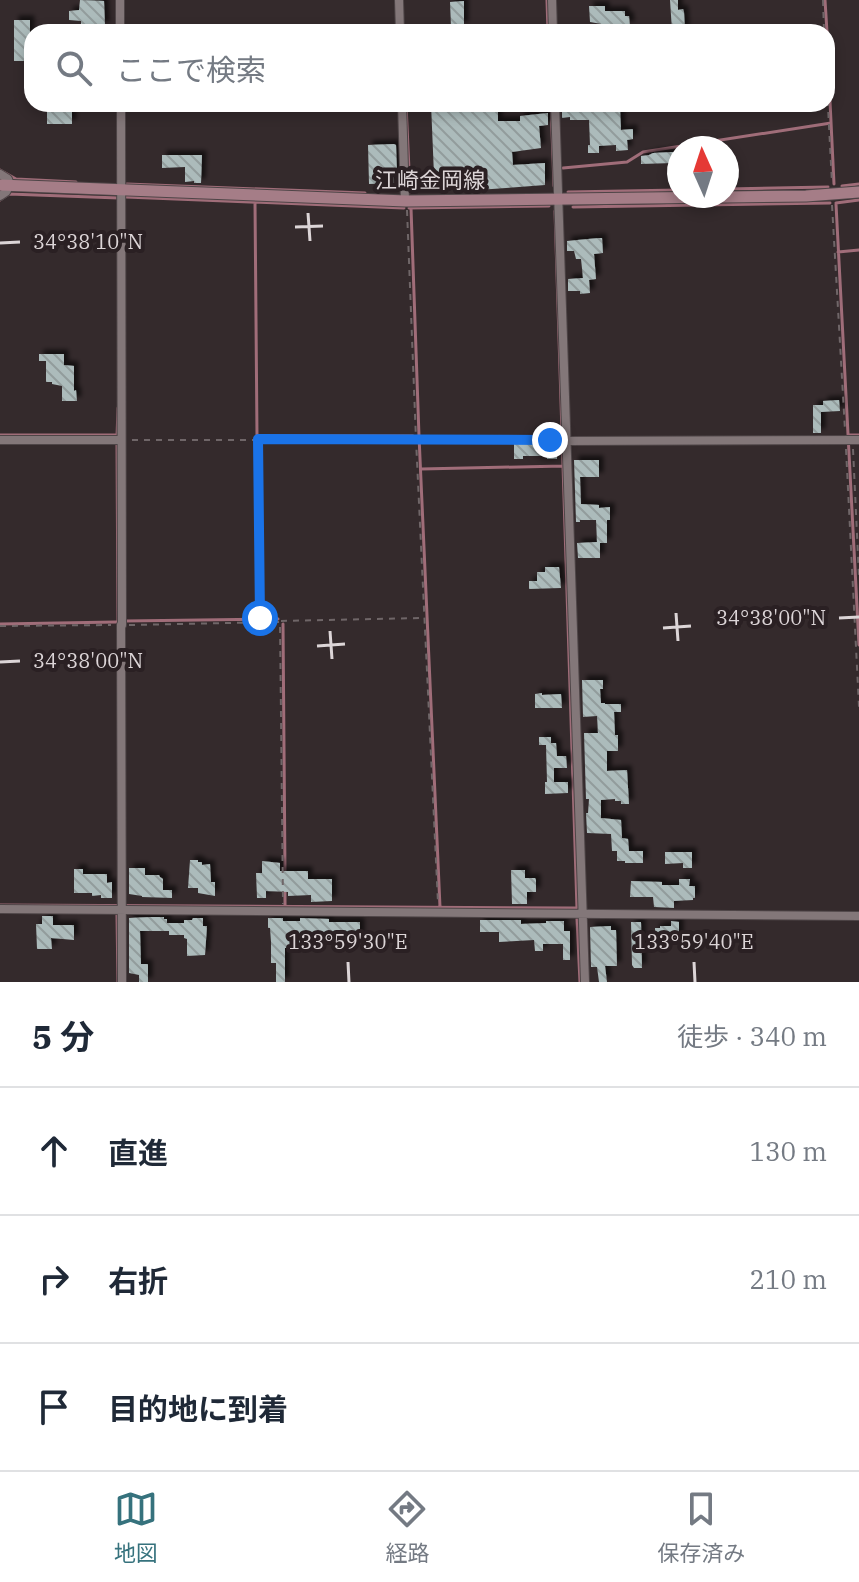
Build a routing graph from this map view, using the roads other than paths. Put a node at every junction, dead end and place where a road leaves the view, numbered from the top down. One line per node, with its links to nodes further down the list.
1 (120, 0): 4 (street)
2 (399, 0): 5 (street)
3 (552, 0): 6 (street)
4 (120, 24)
5 (400, 24)
6 (553, 24)
7 (121, 112): 12 (street)
8 (402, 112): 16 (street)
9 (555, 112): 15 (street)
10 (0, 174): 11 (street)
11 (5, 185): 12 (main road, 江崎金岡線); 14 (street)
12 (122, 189): 16 (main road, 江崎金岡線); 18 (street)
13 (859, 192): 15 (main road, 江崎金岡線)
14 (0, 196)
15 (558, 199): 16 (main road, 江崎金岡線); 20 (street)
16 (406, 201)
17 (0, 440): 18 (street)
18 (121, 440): 21 (street)
19 (851, 440): 20 (street)
20 (564, 441): 23 (street)
21 (122, 907): 22 (street); 23 (street); 25 (street)
22 (0, 909)
23 (584, 914): 24 (street); 26 (street)
24 (859, 916)
25 (122, 982)
26 (585, 982)

